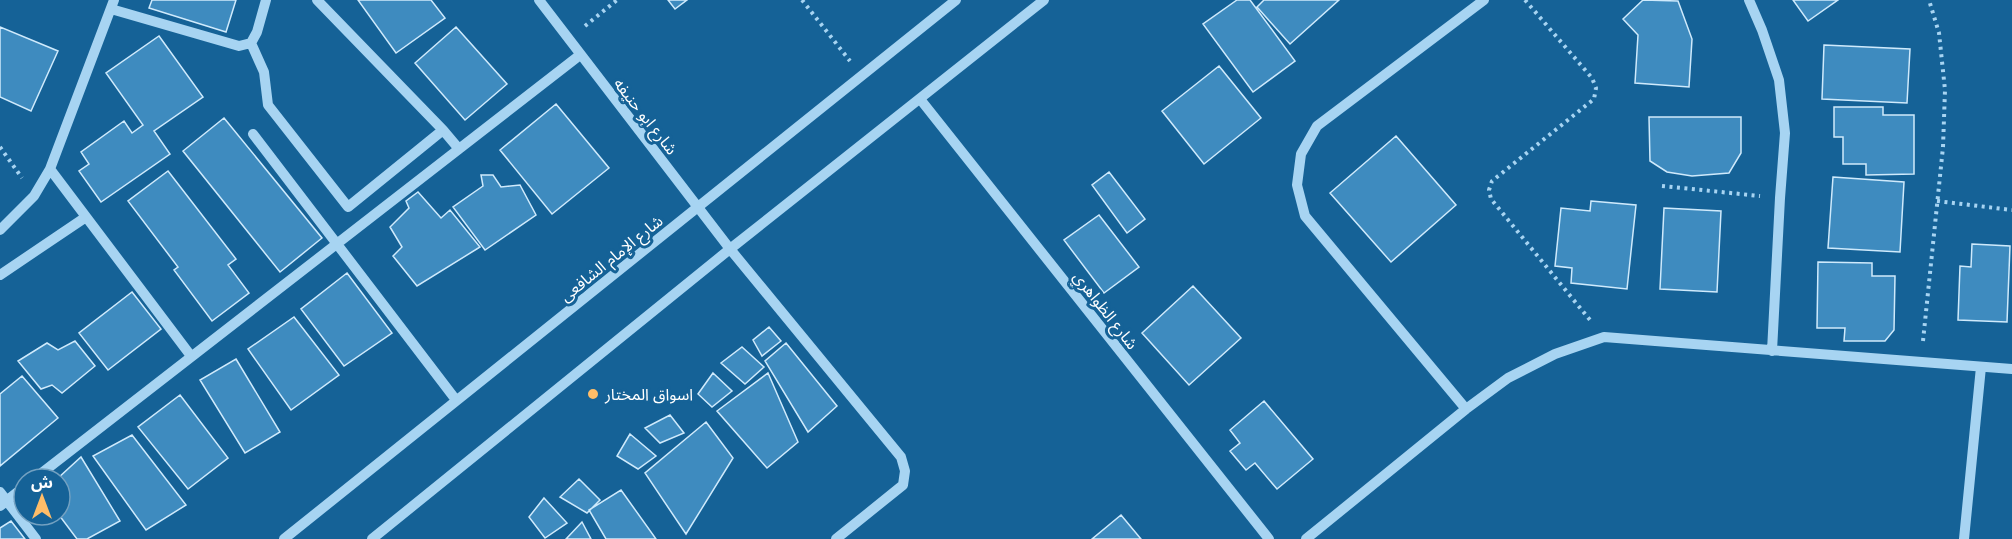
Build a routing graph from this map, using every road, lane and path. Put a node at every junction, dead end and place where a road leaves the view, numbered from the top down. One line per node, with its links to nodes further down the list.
1 (266, 0): 14 (street)
2 (317, 0): 18 (street)
3 (539, 0): 13 (street, شارع ابو حنيفه)
4 (617, 0): 13 (path)
5 (802, 0): 16 (path)
6 (956, 0): 16 (street, شارع الإمام الشافعى)
7 (1044, 0): 17 (street)
8 (1525, 0): 34 (path)
9 (1749, 0): 25 (street)
10 (1929, 0): 26 (path)
11 (1481, 1): 41 (street)
12 (113, 4): 14 (street); 22 (street)
13 (568, 40): 15 (street, شارع ابو حنيفه)
14 (251, 43): 18 (street)
15 (580, 55): 21 (street); 27 (street, شارع ابو حنيفه)
16 (862, 76): 27 (street, شارع الإمام الشافعى)
17 (920, 99): 32 (street); 48 (street, شارع الظواهري)
18 (443, 130): 21 (street)
19 (254, 135): 31 (street)
20 (0, 147): 24 (path)
21 (459, 149): 31 (street)
22 (50, 169): 24 (street); 29 (street)
23 (1662, 186): 25 (path)
24 (34, 196): 30 (street)
25 (1780, 198): 35 (street)
26 (1937, 201): 28 (path); 37 (path)
27 (698, 208): 32 (street, شارع ابو حنيفه); 40 (street, شارع الإمام الشافعى)
28 (2012, 210)
29 (86, 216): 33 (street); 36 (street)
30 (0, 230)
31 (337, 243): 36 (street); 40 (street)
32 (730, 249): 44 (street, شارع ابو حنيفه); 47 (street)
33 (0, 275)
34 (1604, 337): 35 (street); 41 (street)
35 (1772, 351): 37 (street)
36 (191, 356): 42 (street)
37 (1921, 363): 38 (street)
38 (1980, 367): 39 (street); 50 (street)
39 (2012, 369)
40 (456, 400): 46 (street, شارع الإمام الشافعى)
41 (1466, 409): 49 (street)
42 (49, 467)
43 (2, 499): 45 (street)
44 (838, 538)
45 (36, 539)
46 (284, 539)
47 (372, 539)
48 (1269, 539)
49 (1306, 539)
50 (1965, 539)

